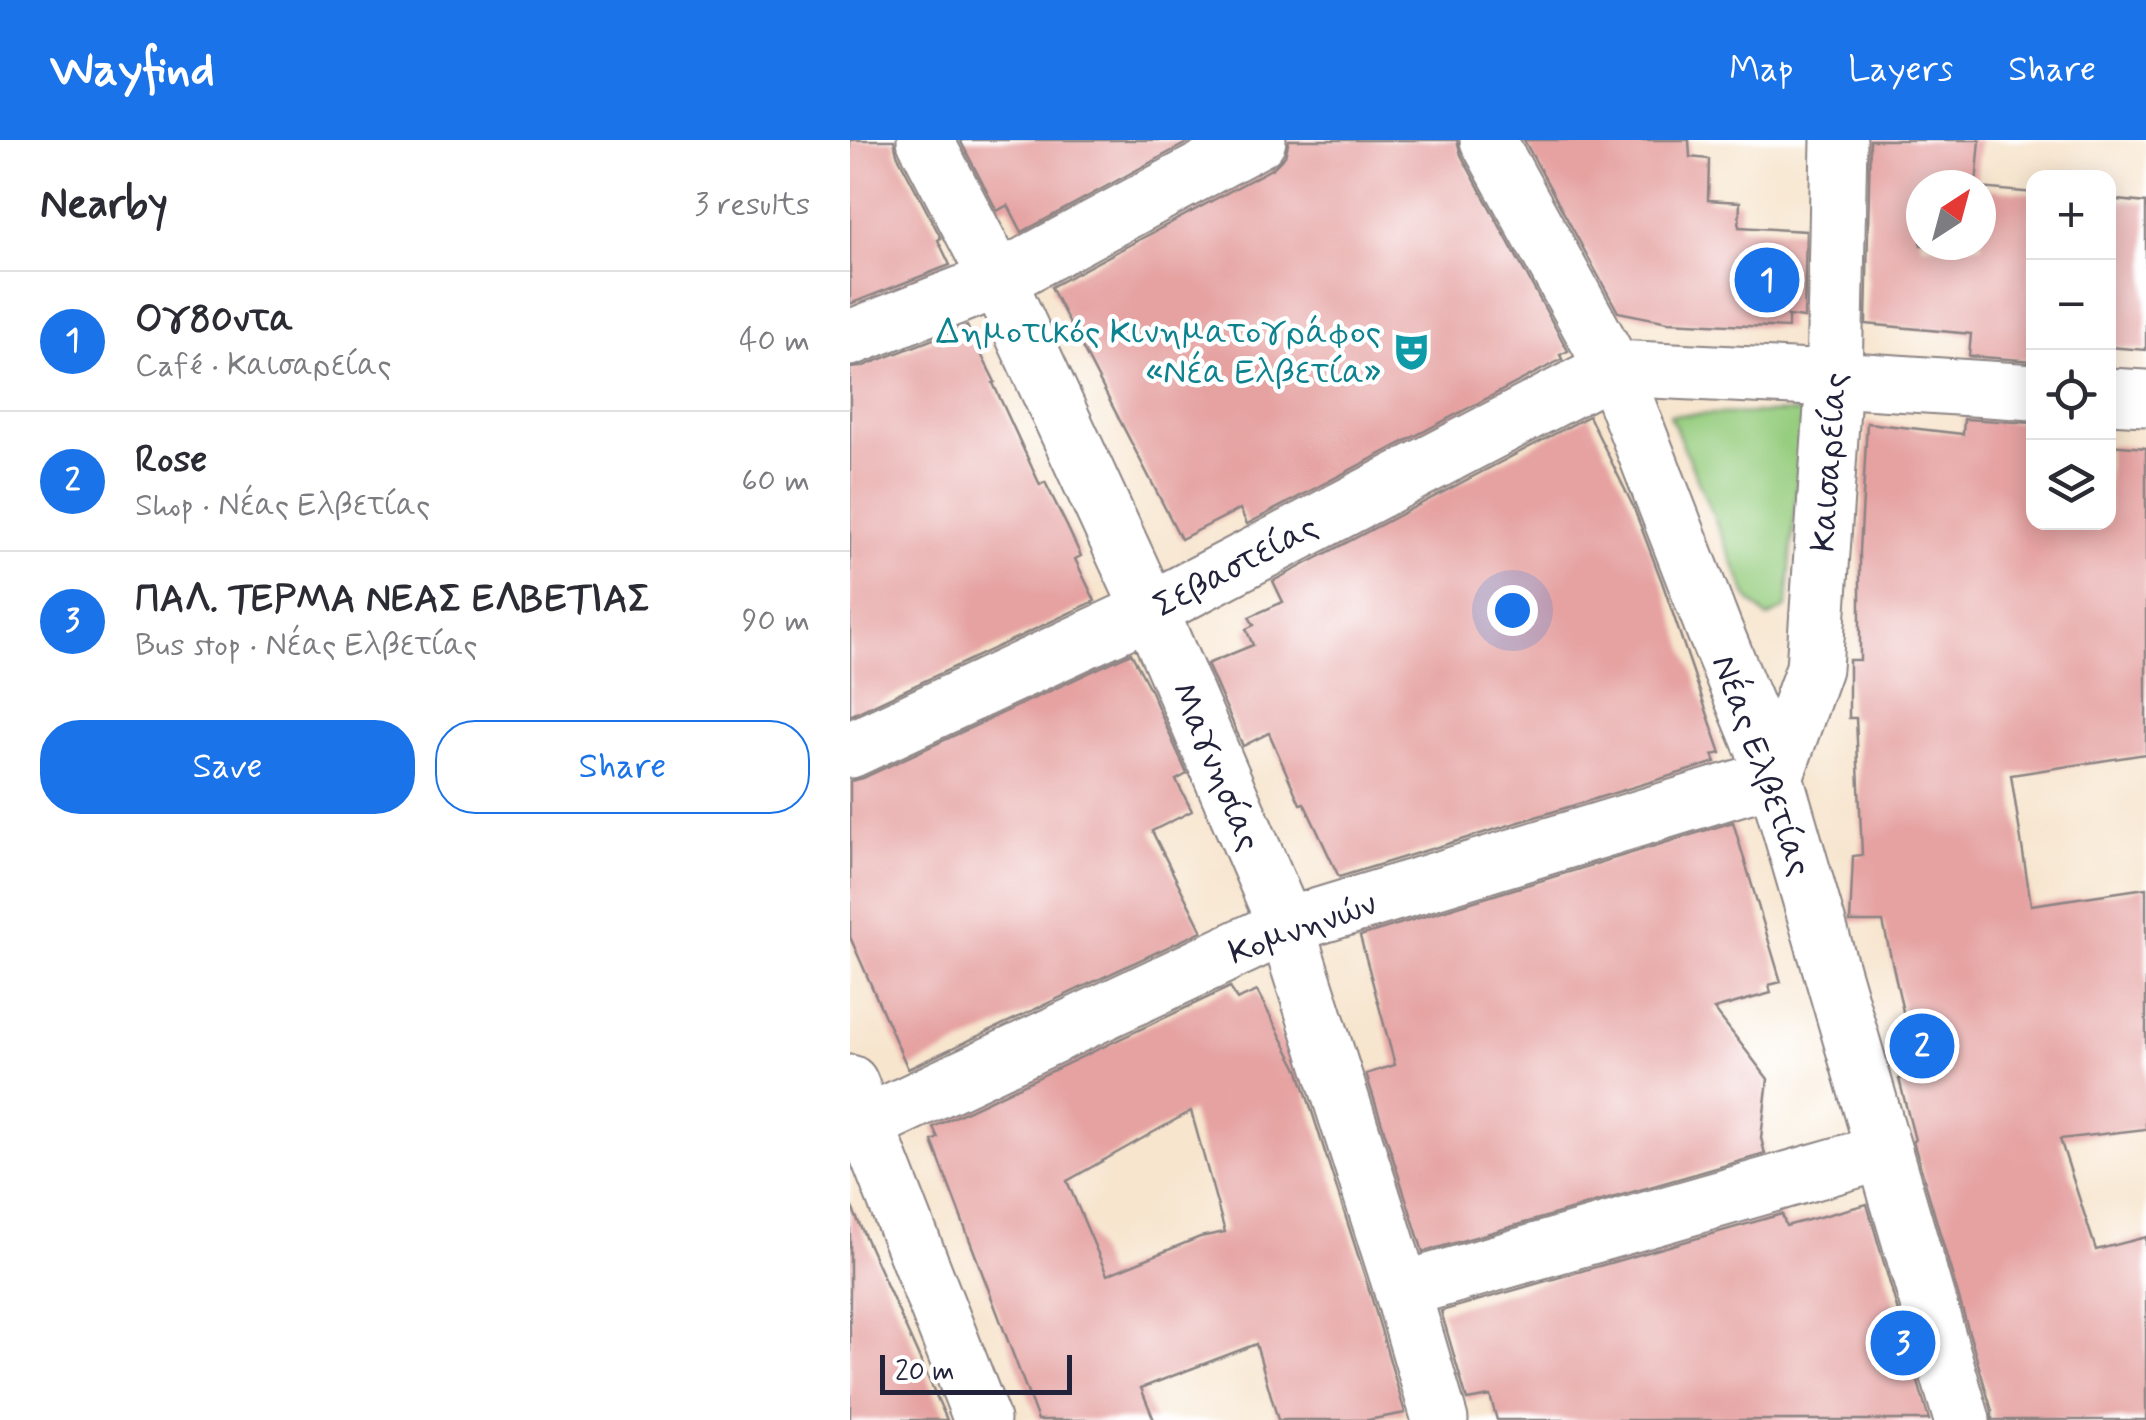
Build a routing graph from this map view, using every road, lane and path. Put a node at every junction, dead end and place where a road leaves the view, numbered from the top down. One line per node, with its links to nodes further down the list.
1 (924, 140): 5 (street, Μαγνησίας)
2 (1258, 140): 5 (street)
3 (1488, 140): 7 (street, Νέας Ελβετίας)
4 (1838, 140): 8 (street, Καισαρείας)
5 (998, 280): 6 (street); 12 (street, Μαγνησίας)
6 (850, 338)
7 (1612, 368): 8 (street); 12 (street, Σεβαστείας); 14 (street, Νέας Ελβετίας)
8 (1834, 380): 9 (street); 14 (street, Καισαρείας)
9 (2026, 392)
10 (2116, 396): 11 (street)
11 (2146, 398)
12 (1150, 610): 13 (street, Σεβαστείας); 15 (street, Μαγνησίας)
13 (850, 750)
14 (1775, 776): 15 (street, Κομνηνών); 17 (street, Νέας Ελβετίας)
15 (1286, 926): 16 (street, Κομνηνών); 18 (street, Μαγνησίας)
16 (855, 1113): 19 (street)
17 (1884, 1152): 18 (street); 21 (street, Νέας Ελβετίας)
18 (1402, 1290): 20 (street, Μαγνησίας)
19 (982, 1420)
20 (1440, 1420)
21 (1962, 1420)

